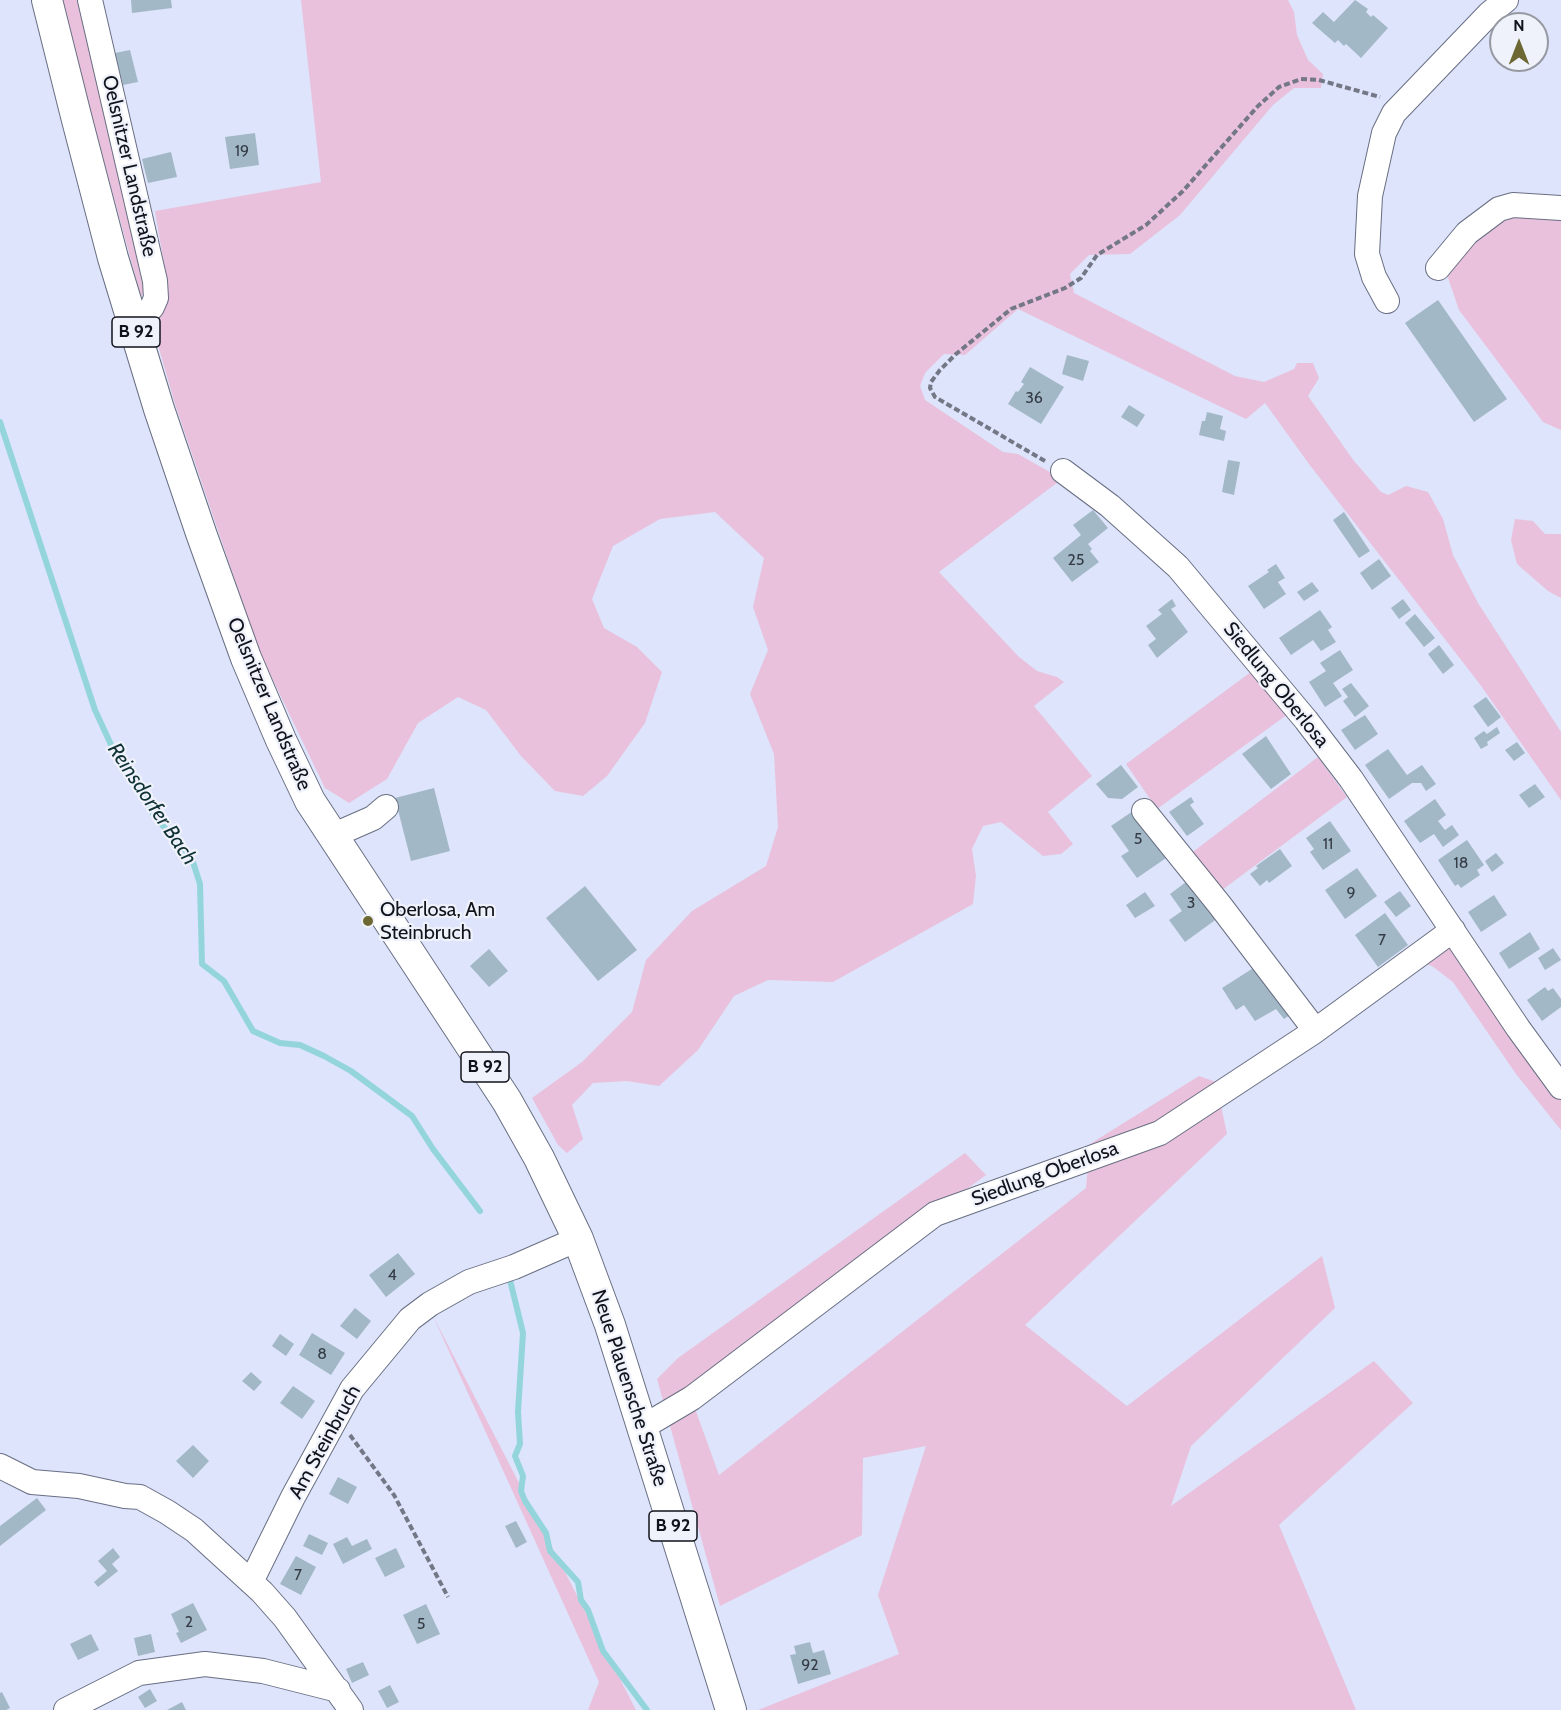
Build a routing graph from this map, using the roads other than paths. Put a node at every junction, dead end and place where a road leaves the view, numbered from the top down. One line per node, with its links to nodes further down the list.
1 (47, 0): 7 (main road, Oelsnitzer Landstraße / B 92)
2 (90, 0): 7 (street, Oelsnitzer Landstraße)
3 (1506, 0): 6 (street)
4 (1561, 208): 5 (street)
5 (1438, 268)
6 (1387, 301)
7 (134, 325): 11 (main road, Oelsnitzer Landstraße / B 92)
8 (1063, 471): 12 (street, Siedlung Oberlosa)
9 (386, 807): 11 (street)
10 (1144, 811): 13 (street)
11 (332, 836): 15 (main road, Oelsnitzer Landstraße / B 92)
12 (1453, 930): 13 (street, Siedlung Oberlosa); 14 (street, Siedlung Oberlosa)
13 (1316, 1030): 16 (street, Siedlung Oberlosa)
14 (1561, 1087)
15 (578, 1239): 16 (main road, Neue Plauensche Straße / B 92); 18 (street, Am Steinbruch)
16 (643, 1427): 22 (main road, Neue Plauensche Straße / B 92)
17 (0, 1466): 18 (street)
18 (250, 1582): 19 (street)
19 (338, 1690): 20 (street); 21 (street)
20 (66, 1710)
21 (351, 1710)
22 (730, 1710)

